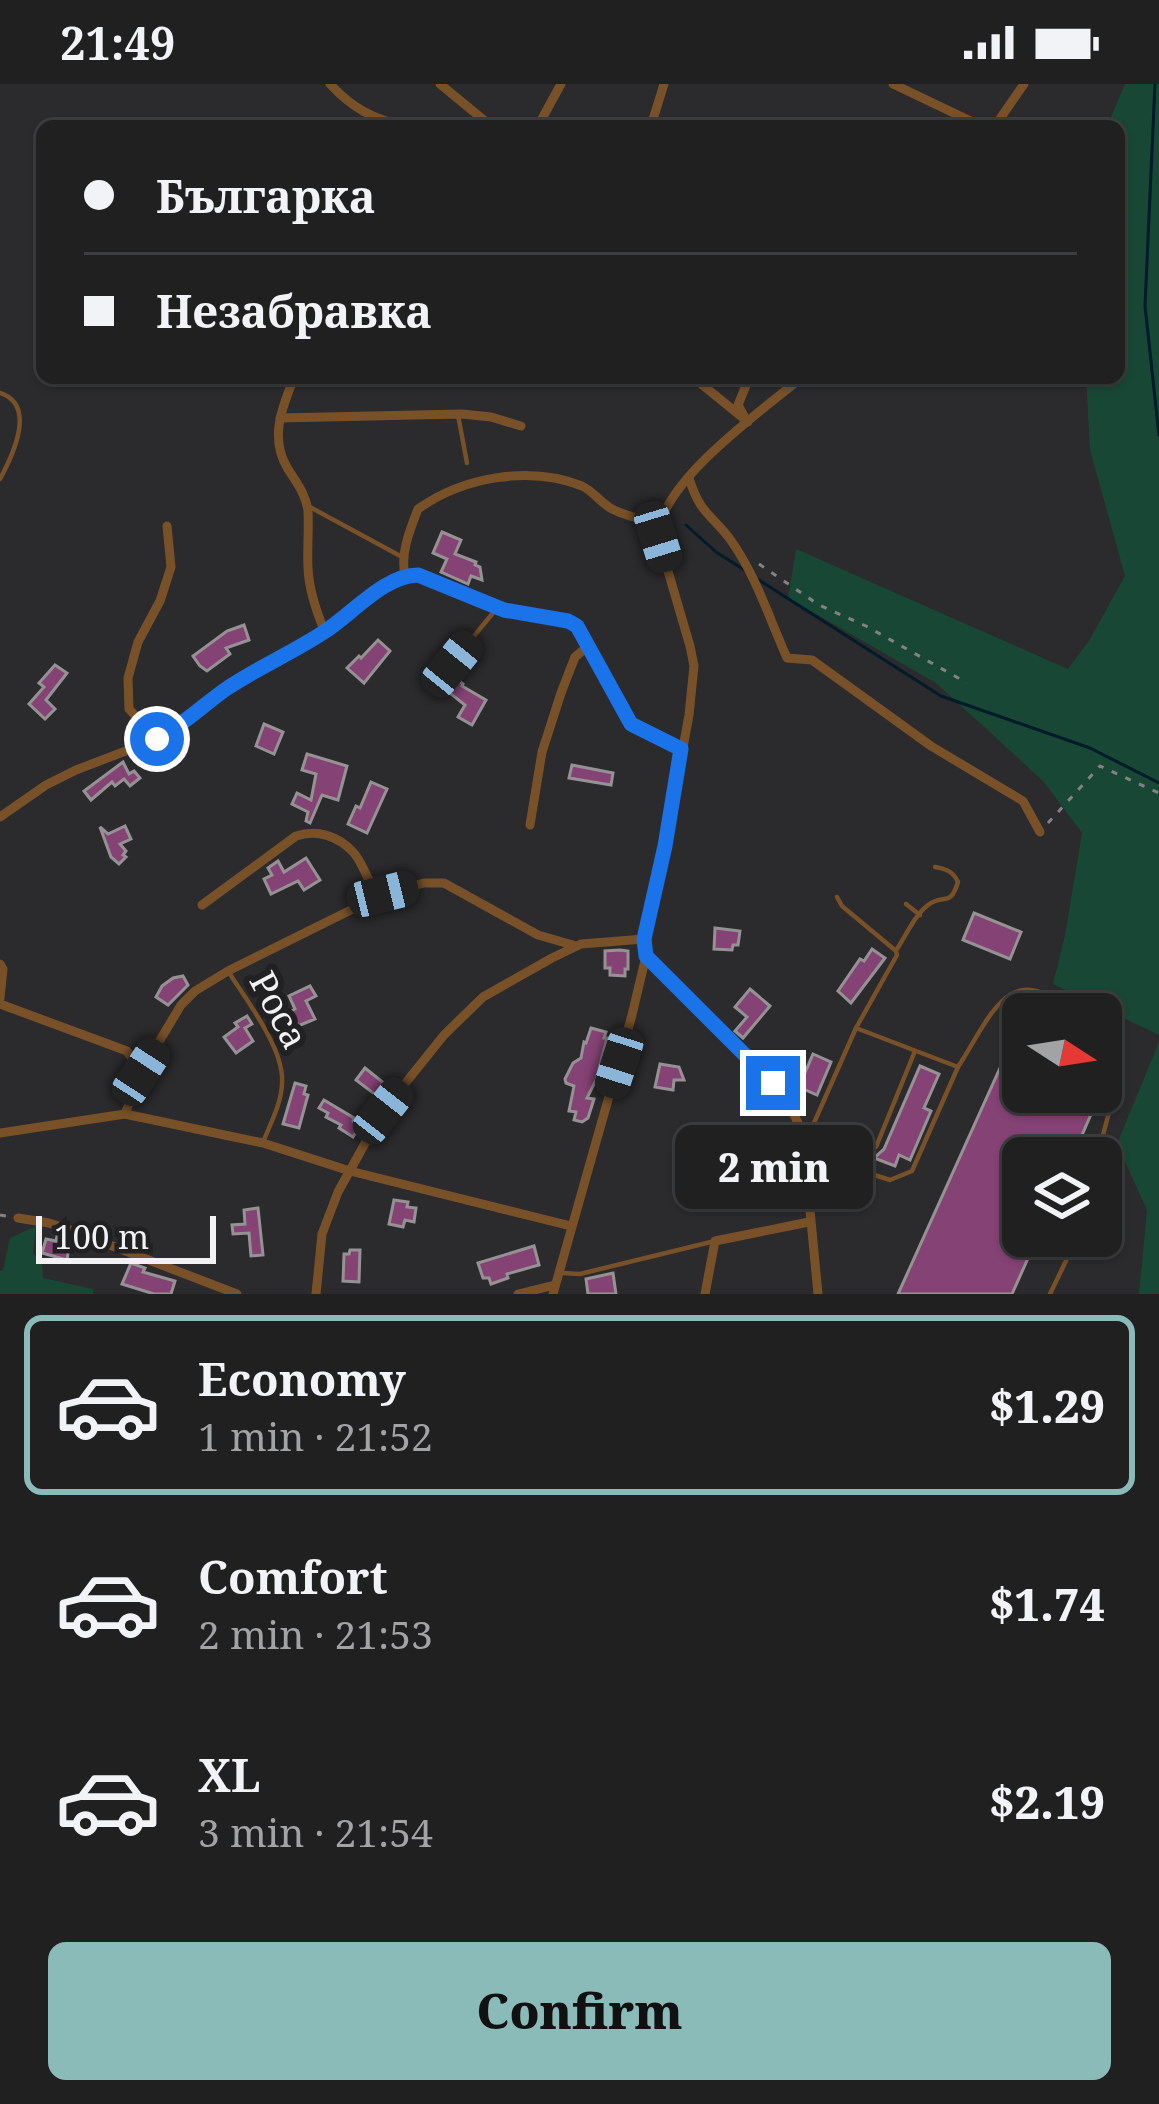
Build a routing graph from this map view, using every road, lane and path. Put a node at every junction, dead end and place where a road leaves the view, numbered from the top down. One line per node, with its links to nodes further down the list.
1 (330, 84): 7 (street)
2 (440, 84): 8 (street)
3 (561, 84): 9 (street)
4 (664, 84): 10 (street)
5 (893, 84): 11 (street)
6 (1023, 84): 12 (street)
7 (379, 120)
8 (485, 120)
9 (541, 120)
10 (653, 120)
11 (968, 120)
12 (999, 120)
13 (292, 384): 19 (street)
14 (701, 384): 20 (street)
15 (747, 384): 20 (street)
16 (794, 384): 20 (street)
17 (0, 393): 24 (lane)
18 (458, 415): 19 (street); 21 (street); 22 (lane)
19 (280, 418): 25 (street)
20 (748, 422): 23 (street)
21 (521, 426)
22 (467, 463)
23 (689, 478): 26 (street); 41 (street)
24 (0, 479)
25 (308, 506): 28 (lane); 32 (street)
26 (658, 523): 28 (street); 37 (street)
27 (167, 526): 36 (street)
28 (404, 558): 30 (street)
29 (757, 562): 35 (path)
30 (405, 575): 31 (street); 32 (street)
31 (497, 608): 33 (street); 34 (lane)
32 (325, 632): 36 (street)
33 (588, 646): 37 (street); 40 (street)
34 (452, 664)
35 (968, 683)
36 (157, 739): 39 (street)
37 (681, 749): 48 (street)
38 (1159, 793): 41 (path)
39 (0, 817)
40 (530, 825)
41 (1040, 832)
42 (935, 867): 47 (lane)
43 (383, 894): 46 (street); 49 (street); 53 (street)
44 (837, 897): 50 (lane)
45 (906, 904): 47 (lane)
46 (202, 905)
47 (920, 915): 50 (lane)
48 (644, 939): 49 (street); 51 (street)
49 (581, 944): 67 (street)
50 (896, 951): 58 (lane)
51 (646, 956): 65 (street); 71 (street)
52 (0, 964): 56 (street)
53 (228, 971): 61 (street); 64 (lane, Роса)
54 (1011, 993): 55 (lane)
55 (1048, 993)
56 (0, 1001): 61 (street)
57 (1002, 1002): 60 (lane)
58 (856, 1028): 59 (lane); 65 (lane)
59 (915, 1051): 60 (lane); 66 (lane)
60 (958, 1067): 68 (lane)
61 (141, 1072): 62 (street)
62 (125, 1114): 63 (street); 64 (street)
63 (0, 1133)
64 (262, 1143): 67 (street)
65 (804, 1147): 70 (street)
66 (875, 1148)
67 (350, 1171): 71 (street); 77 (street)
68 (865, 1172)
69 (18, 1218): 76 (street)
70 (809, 1222): 72 (street); 80 (street)
71 (571, 1226): 74 (street)
72 (715, 1241): 74 (lane); 79 (street)
73 (1068, 1257): 81 (lane)
74 (559, 1273): 75 (street)
75 (554, 1290): 78 (street)
76 (236, 1294)
77 (316, 1294)
78 (518, 1294)
79 (705, 1294)
80 (818, 1294)
81 (1050, 1294)

